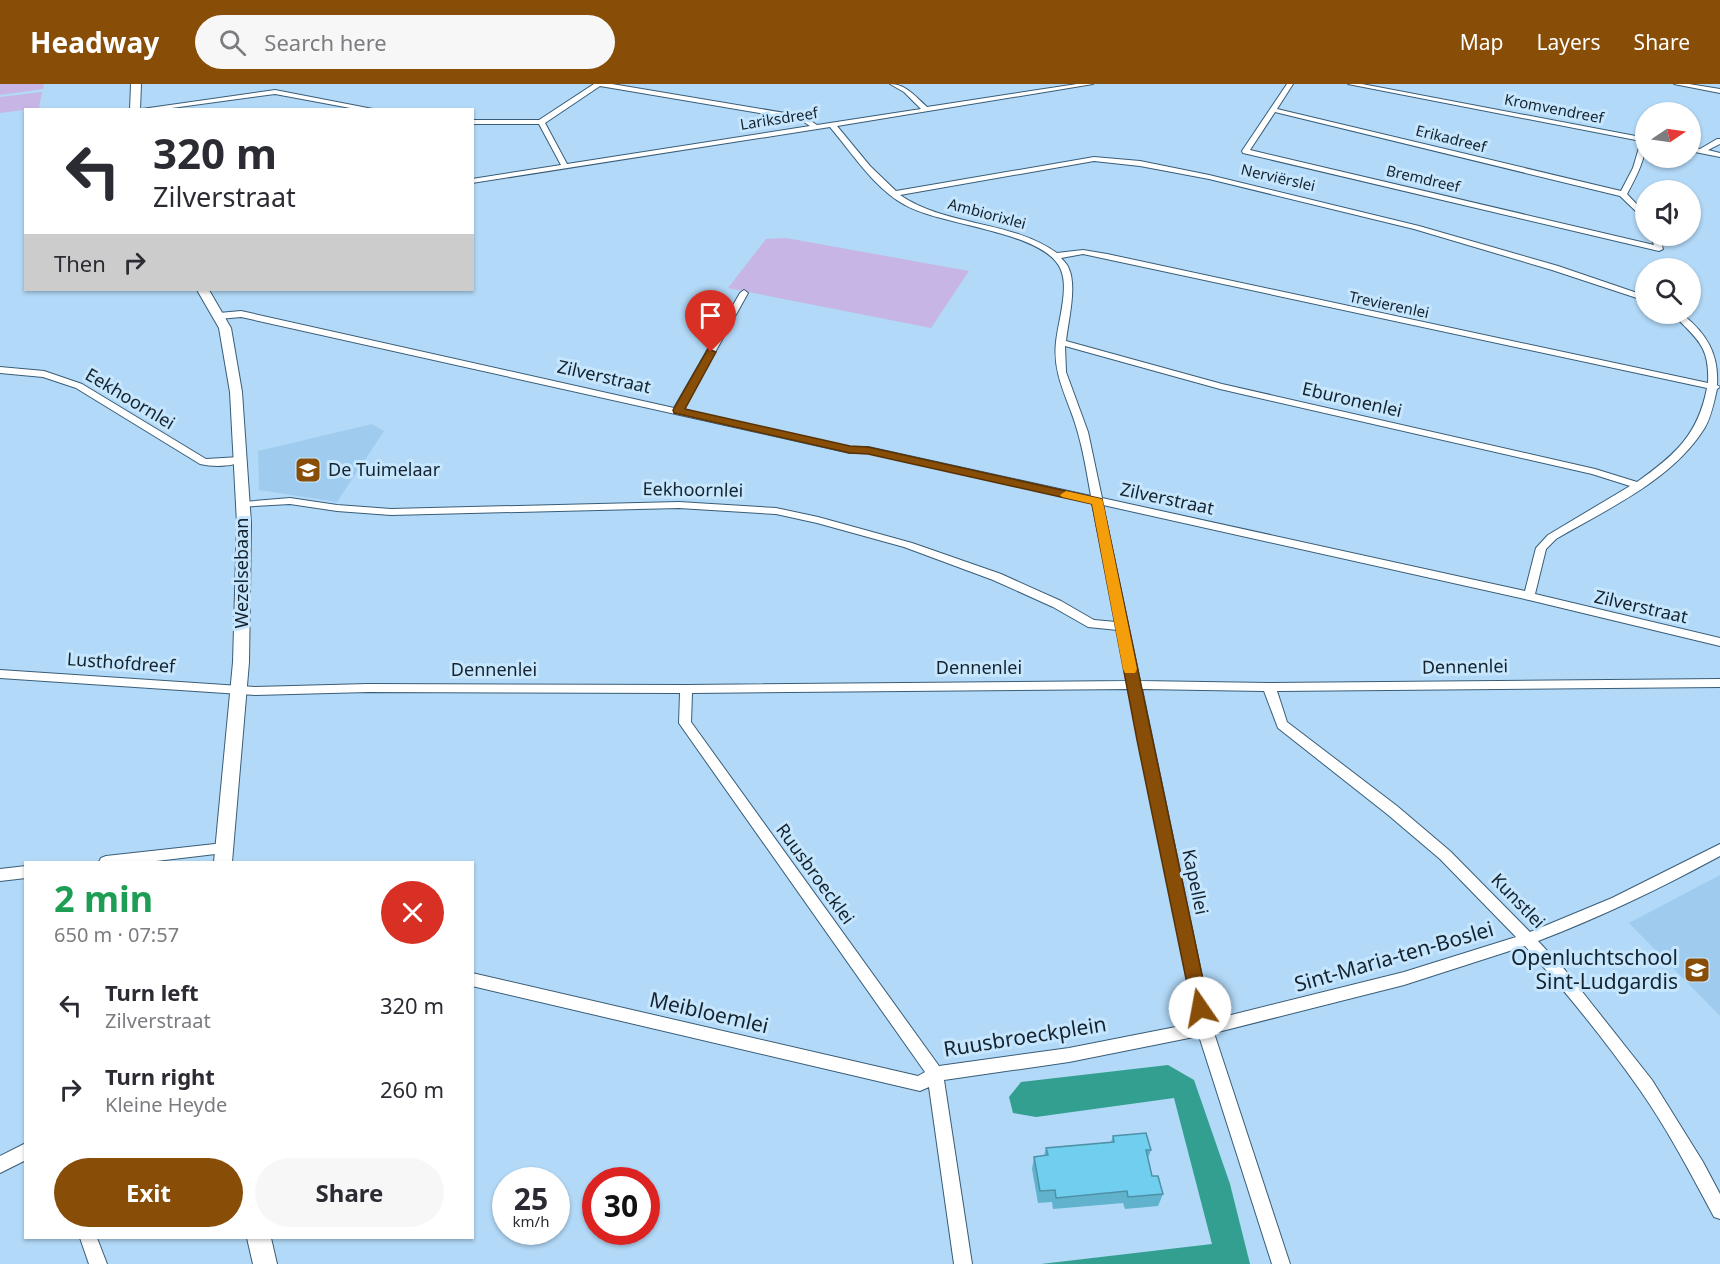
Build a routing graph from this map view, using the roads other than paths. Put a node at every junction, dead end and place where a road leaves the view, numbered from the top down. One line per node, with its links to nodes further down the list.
1 (136, 84): 10 (street)
2 (599, 84): 8 (street); 16 (street)
3 (893, 84): 13 (street)
4 (1090, 84): 13 (street, Lariksdreef)
5 (1290, 84): 14 (street, Bremdreef)
6 (1351, 84): 19 (street, Kromvendreef)
7 (1677, 84): 9 (street)
8 (619, 85): 18 (street)
9 (1720, 91)
10 (137, 108)
11 (152, 108): 12 (street)
12 (364, 108)
13 (926, 110): 17 (street, Lariksdreef)
14 (1273, 110): 27 (street, Erikadreef); 29 (street, Bremdreef)
15 (474, 122): 16 (street)
16 (541, 122): 23 (street)
17 (832, 125): 18 (street, Lariksdreef); 26 (street, Ambiorixlei)
18 (816, 127): 23 (street, Lariksdreef)
19 (1635, 138)
20 (1720, 141): 21 (street)
21 (1702, 151): 22 (street)
22 (1720, 155)
23 (565, 166): 25 (street, Lariksdreef)
24 (1637, 168): 27 (street)
25 (474, 181)
26 (894, 194): 32 (street, Ambiorixlei); 35 (street, Nerviërslei)
27 (1623, 194): 28 (street)
28 (1635, 207)
29 (1635, 243)
30 (1646, 246): 31 (street, Bremdreef)
31 (1658, 246)
32 (1057, 256): 38 (street); 40 (street, Trevierenlei)
33 (203, 291): 36 (street, Wezelsebaan)
34 (744, 293): 41 (street)
35 (1635, 294)
36 (219, 316): 41 (street, Zilverstraat); 42 (street, Wezelsebaan)
37 (1689, 324): 40 (street)
38 (1060, 342): 43 (street, Eburonenlei); 44 (street)
39 (0, 369): 42 (street, Eekhoornlei)
40 (1715, 387): 43 (street)
41 (678, 410): 44 (street, Zilverstraat)
42 (240, 460): 45 (street, Wezelsebaan)
43 (1637, 485): 46 (street)
44 (1097, 502): 46 (street, Zilverstraat); 47 (street, Kapellei)
45 (243, 505): 47 (street, Eekhoornlei); 53 (street, Wezelsebaan)
46 (1529, 596): 48 (street, Zilverstraat)
47 (1121, 626): 51 (street, Kapellei)
48 (1720, 642)
49 (0, 674): 53 (street, Lusthofdreef)
50 (1720, 682): 52 (street, Dennenlei)
51 (1133, 685): 52 (street, Dennenlei); 54 (street, Dennenlei); 62 (street, Kapellei)
52 (1269, 687): 60 (street, Kunstlei)
53 (239, 689): 54 (street, Dennenlei); 56 (street, Wezelsebaan)
54 (686, 689): 63 (street, Ruusbroecklei)
55 (1720, 849): 60 (street, Sint-Maria-ten-Boslei)
56 (223, 855): 57 (street)
57 (123, 861)
58 (24, 872): 59 (street)
59 (0, 875)
60 (1529, 939): 62 (street, Sint-Maria-ten-Boslei); 66 (street, Kunstlei)
61 (474, 979): 63 (street, Meibloemlei)
62 (1205, 1030): 63 (street, Ruusbroeckplein); 72 (street, Kapellei)
63 (934, 1074): 71 (street, Ruusbroeckplein)
64 (24, 1151): 65 (street)
65 (0, 1165)
66 (1720, 1211)
67 (89, 1239): 69 (street)
68 (260, 1239): 70 (street)
69 (98, 1264)
70 (265, 1264)
71 (963, 1264)
72 (1281, 1264)

